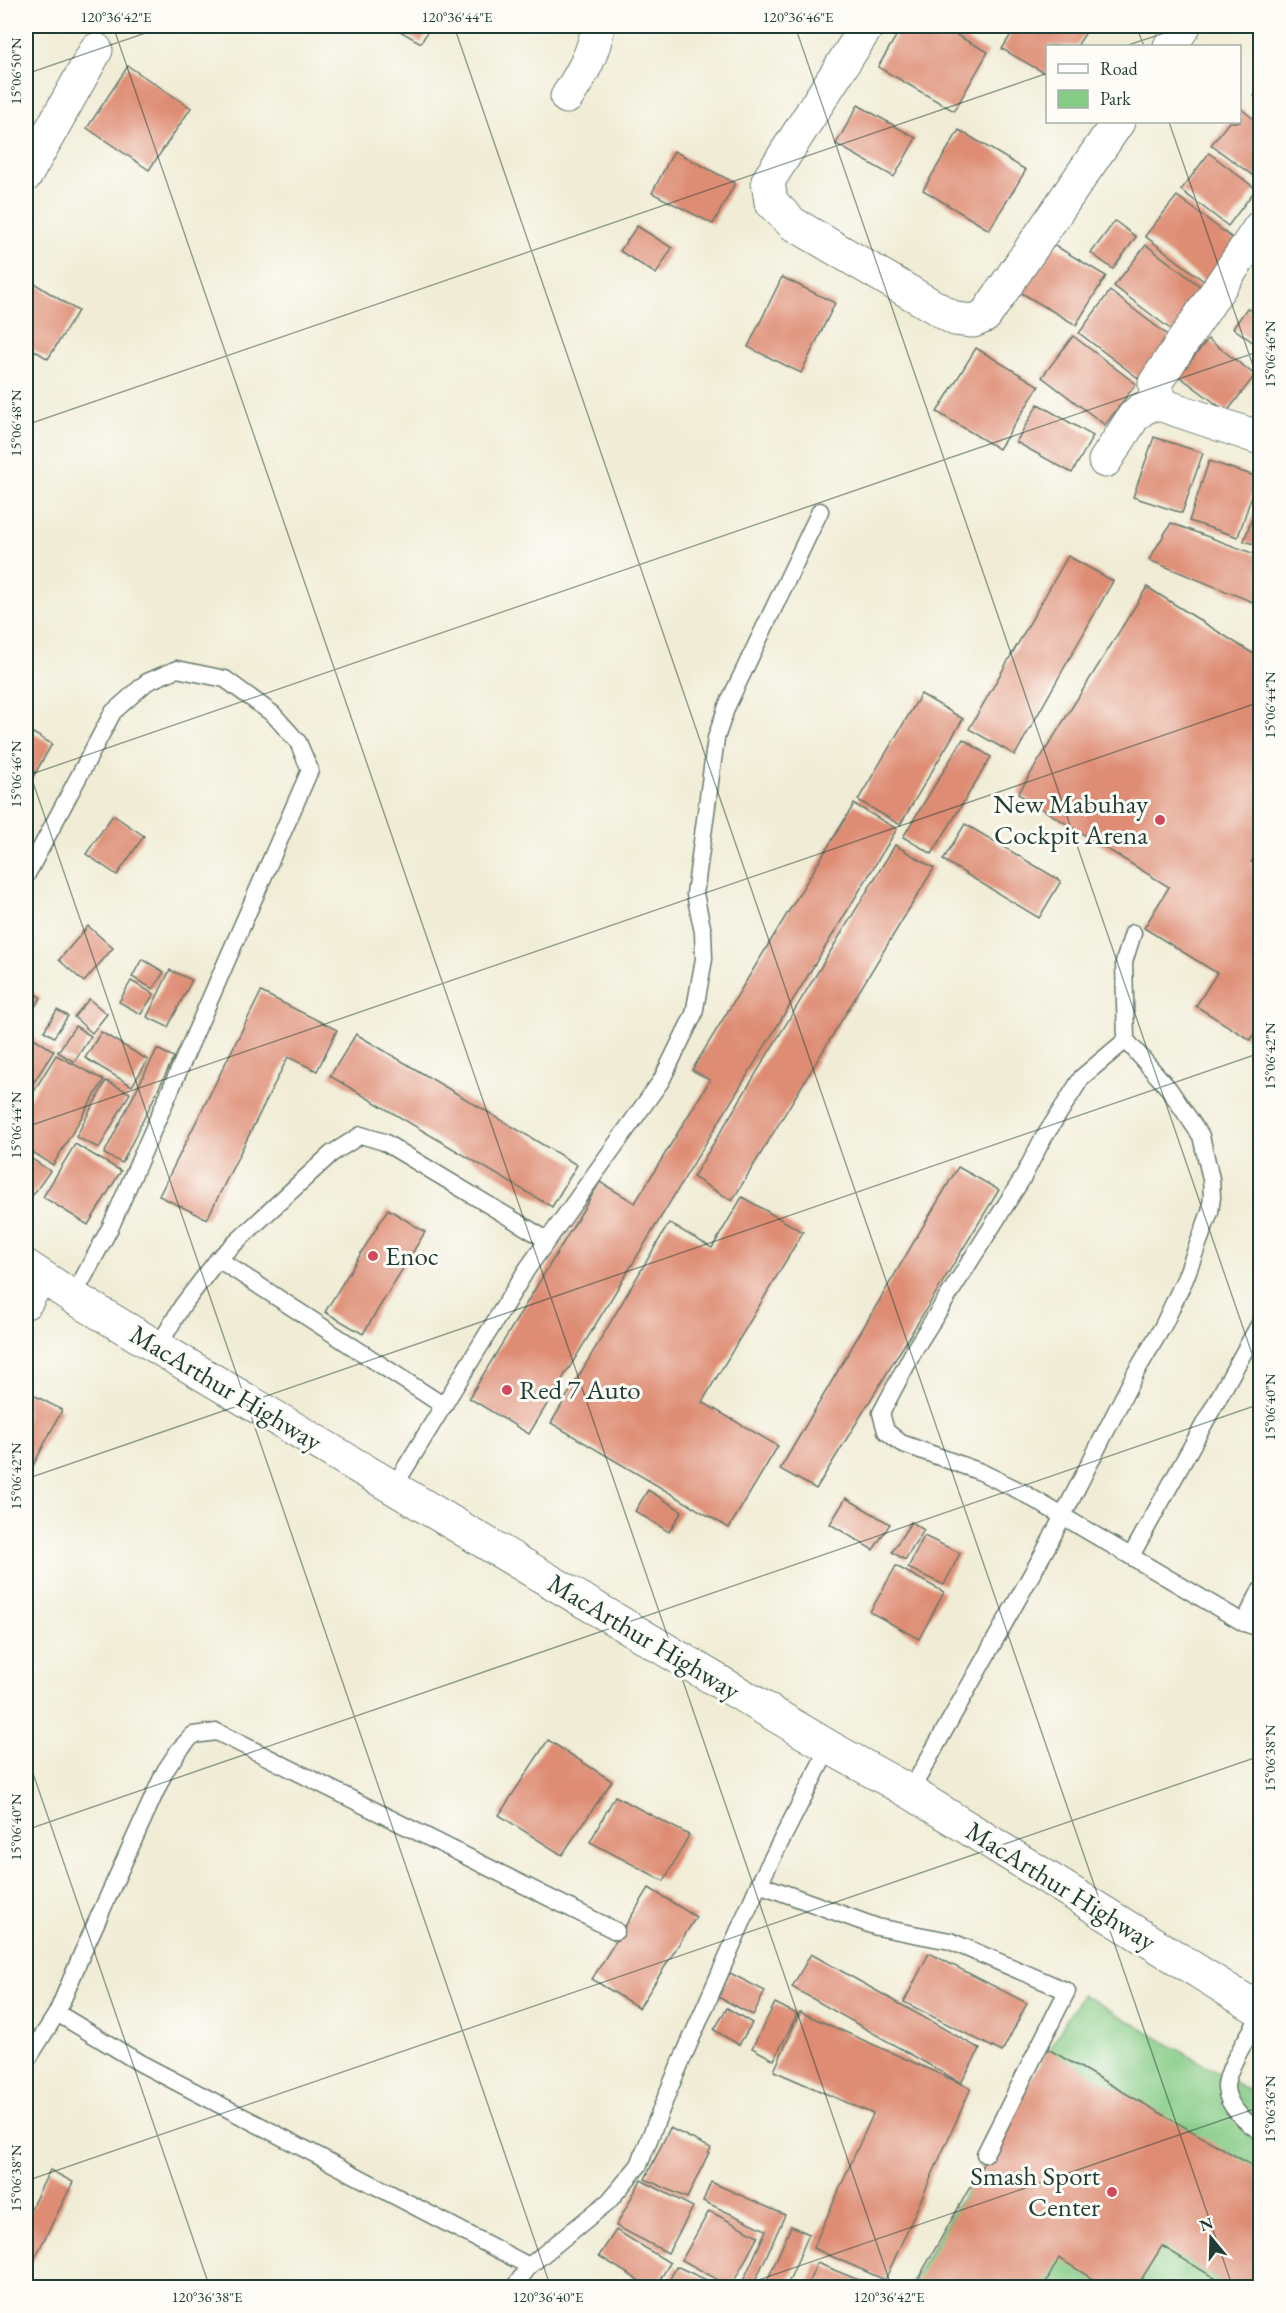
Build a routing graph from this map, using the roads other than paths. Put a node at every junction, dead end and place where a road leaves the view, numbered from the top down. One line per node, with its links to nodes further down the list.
1 (598, 26): 6 (main road)
2 (867, 26): 7 (main road)
3 (1184, 26): 4 (main road)
4 (1171, 45)
5 (96, 50): 8 (main road)
6 (567, 97)
7 (1117, 123)
8 (26, 175)
9 (1260, 227): 10 (main road)
10 (1166, 405): 11 (main road); 12 (main road)
11 (1260, 438)
12 (1105, 461)
13 (820, 511): 17 (lane)
14 (26, 876): 20 (lane)
15 (1133, 933): 16 (lane)
16 (1126, 1040): 25 (lane); 25 (lane)
17 (547, 1240): 18 (lane); 23 (lane)
18 (218, 1259): 22 (lane); 23 (lane)
19 (30, 1282): 20 (main road, MacArthur Highway)
20 (74, 1298): 22 (main road, MacArthur Highway)
21 (1260, 1323): 26 (lane)
22 (158, 1347): 24 (main road, MacArthur Highway)
23 (444, 1406): 24 (lane)
24 (393, 1488): 29 (main road, MacArthur Highway)
25 (1063, 1515): 26 (lane); 30 (lane)
26 (1131, 1556): 28 (lane)
27 (1260, 1591): 28 (lane)
28 (1252, 1626)
29 (829, 1747): 30 (main road, MacArthur Highway); 31 (lane)
30 (910, 1792): 33 (main road, MacArthur Highway)
31 (759, 1884): 38 (lane); 39 (lane)
32 (616, 1931): 34 (lane)
33 (1260, 2010)
34 (57, 2013): 36 (lane); 39 (lane)
35 (1260, 2016): 37 (lane)
36 (26, 2062)
37 (1260, 2131)
38 (985, 2154)
39 (529, 2266): 40 (lane)
40 (514, 2288)

